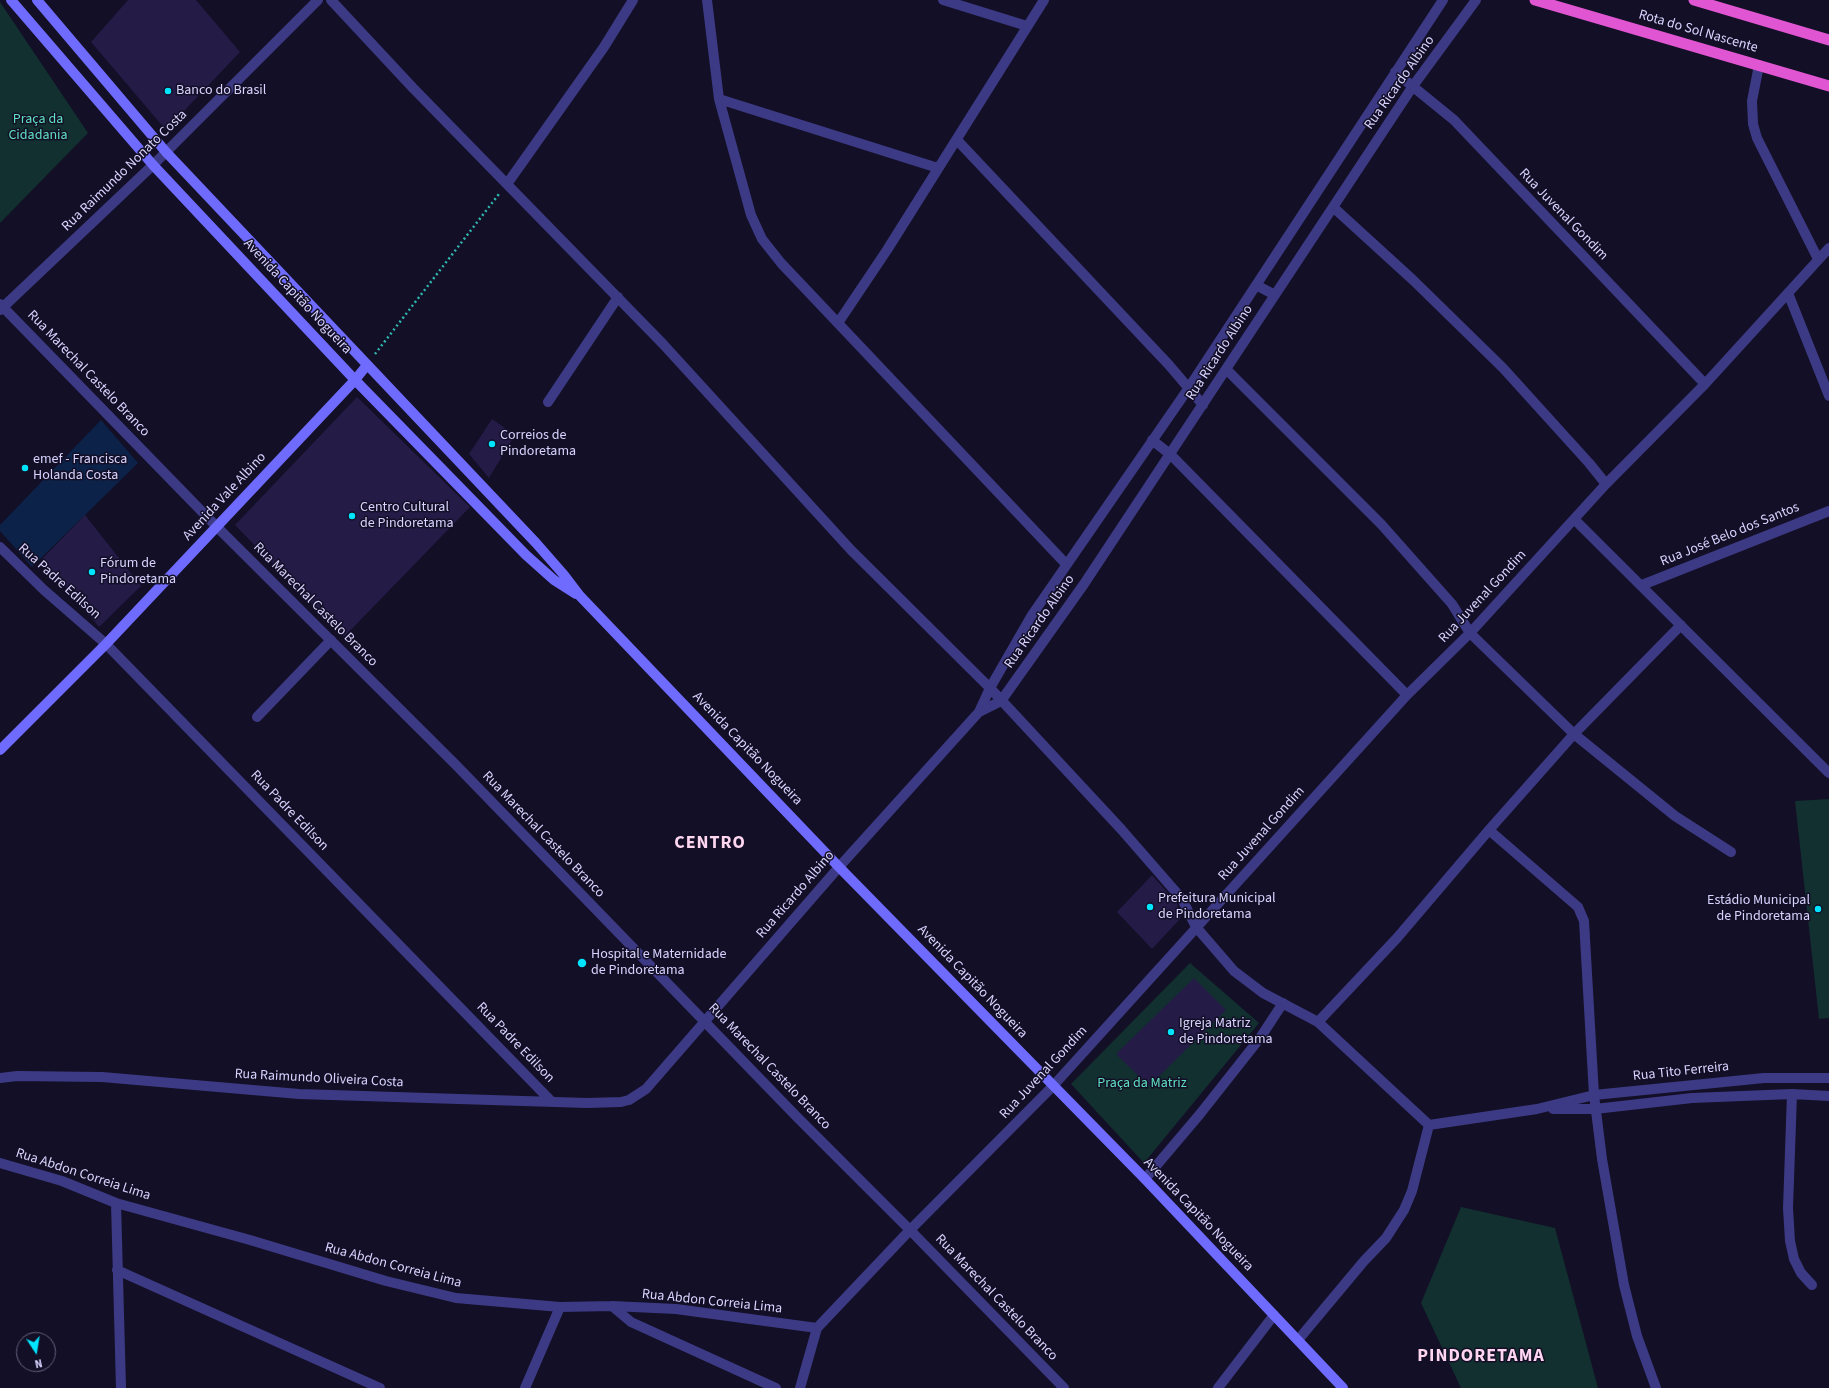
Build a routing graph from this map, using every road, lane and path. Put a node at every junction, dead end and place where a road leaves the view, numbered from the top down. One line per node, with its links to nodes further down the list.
1 (11, 0): 22 (main road, Avenida Capitão Nogueira)
2 (37, 0): 21 (main road, Avenida Capitão Nogueira)
3 (318, 0): 21 (street, Rua Raimundo Nonato Costa)
4 (330, 0): 24 (street)
5 (633, 0): 24 (street)
6 (707, 0): 19 (street)
7 (943, 0): 13 (street)
8 (1044, 0): 13 (street)
9 (1443, 0): 16 (street, Rua Ricardo Albino)
10 (1476, 0): 17 (street, Rua Ricardo Albino)
11 (1535, 0): 15 (highway, Rota do Sol Nascente)
12 (1694, 0): 14 (highway, Rota do Sol Nascente)
13 (1027, 26): 20 (street)
14 (1829, 40)
15 (1759, 65): 18 (highway, Rota do Sol Nascente); 27 (street)
16 (1395, 72): 17 (street, Rua Juvenal Gondim); 28 (street, Rua Ricardo Albino)
17 (1413, 86): 25 (street, Rua Ricardo Albino); 37 (street, Rua Juvenal Gondim)
18 (1829, 86)
19 (719, 99): 23 (street); 33 (street)
20 (957, 140): 23 (street); 38 (street)
21 (166, 152): 22 (street, Rua Raimundo Nonato Costa); 34 (main road, Avenida Capitão Nogueira)
22 (153, 165): 32 (street, Rua Raimundo Nonato Costa); 36 (main road, Avenida Capitão Nogueira)
23 (938, 168): 33 (street)
24 (507, 184): 31 (street); 34 (path)
25 (1333, 207): 30 (street, Rua Ricardo Albino); 44 (street)
26 (1829, 248): 27 (street, Rua Juvenal Gondim)
27 (1818, 259): 29 (street, Rua Juvenal Gondim)
28 (1256, 285): 30 (street); 38 (street, Rua Ricardo Albino)
29 (1788, 293): 37 (street, Rua Juvenal Gondim); 39 (street)
30 (1275, 295): 35 (street, Rua Ricardo Albino)
31 (618, 297): 40 (street); 56 (street)
32 (1, 307): 47 (street, Rua Marechal Castelo Branco)
33 (838, 323): 49 (street)
34 (367, 364): 36 (main road, Avenida Vale Albino); 51 (main road, Avenida Capitão Nogueira)
35 (1226, 369): 41 (street, Rua Ricardo Albino); 53 (street)
36 (355, 380): 47 (main road, Avenida Vale Albino); 51 (main road, Avenida Capitão Nogueira)
37 (1705, 384): 44 (street, Rua Juvenal Gondim)
38 (1188, 389): 41 (street); 42 (street, Rua Ricardo Albino)
39 (1828, 396)
40 (548, 402)
41 (1203, 405): 43 (street, Rua Ricardo Albino)
42 (1152, 440): 43 (street); 49 (street, Rua Ricardo Albino)
43 (1171, 455): 57 (street); 58 (street, Rua Ricardo Albino)
44 (1606, 484): 46 (street, Rua Juvenal Gondim)
45 (1829, 510): 50 (street, Rua José Belo dos Santos)
46 (1575, 520): 50 (street); 53 (street, Rua Juvenal Gondim)
47 (216, 526): 54 (street, Rua Marechal Castelo Branco); 55 (main road, Avenida Vale Albino)
48 (0, 547): 55 (street, Rua Padre Edilson)
49 (1066, 564): 56 (street, Rua Ricardo Albino)
50 (1642, 585): 52 (street)
51 (580, 596): 66 (main road, Avenida Capitão Nogueira)
52 (1681, 625): 61 (street); 63 (street)
53 (1470, 633): 57 (street, Rua Juvenal Gondim); 61 (street)
54 (331, 640): 60 (street); 69 (street, Rua Marechal Castelo Branco)
55 (106, 644): 62 (main road, Avenida Vale Albino); 78 (street, Rua Padre Edilson)
56 (990, 688): 58 (street); 59 (street, Rua Ricardo Albino)
57 (1407, 695): 67 (street, Rua Juvenal Gondim)
58 (1001, 700): 59 (street, Rua Ricardo Albino); 67 (street)
59 (979, 712): 66 (street, Rua Ricardo Albino)
60 (257, 717)
61 (1574, 734): 64 (street); 65 (street)
62 (0, 750)
63 (1829, 774)
64 (1488, 830): 70 (street); 75 (street)
65 (1732, 852)
66 (839, 867): 69 (street, Rua Ricardo Albino); 73 (main road, Avenida Capitão Nogueira)
67 (1196, 927): 68 (street); 73 (street, Rua Juvenal Gondim)
68 (1283, 1003): 70 (street); 83 (street)
69 (706, 1021): 76 (street, Rua Ricardo Albino); 85 (street, Rua Marechal Castelo Branco)
70 (1318, 1022): 81 (street)
71 (0, 1078): 78 (street, Rua Raimundo Oliveira Costa)
72 (1829, 1078): 75 (street, Rua Tito Ferreira)
73 (1053, 1086): 83 (main road, Avenida Capitão Nogueira); 85 (street, Rua Juvenal Gondim)
74 (1792, 1094): 77 (street, Rua Tito Ferreira); 80 (street, Rua Tito Ferreira); 87 (street)
75 (1594, 1095): 79 (street, Rua Tito Ferreira); 80 (street)
76 (636, 1096): 78 (street, Rua Raimundo Oliveira Costa)
77 (1829, 1096)
78 (551, 1101)
79 (1537, 1108): 80 (street, Rua Tito Ferreira); 81 (street, Rua Tito Ferreira)
80 (1595, 1109): 101 (street)
81 (1429, 1124): 92 (street)
82 (0, 1163): 84 (street, Rua Abdon Correia Lima)
83 (1145, 1179): 90 (main road, Avenida Capitão Nogueira)
84 (116, 1203): 86 (street); 89 (street, Rua Abdon Correia Lima)
85 (910, 1230): 91 (street, Rua Juvenal Gondim); 98 (street, Rua Marechal Castelo Branco)
86 (117, 1270): 93 (street); 94 (street)
87 (1812, 1285)
88 (612, 1306): 89 (street, Rua Abdon Correia Lima); 91 (street, Rua Abdon Correia Lima); 96 (street)
89 (560, 1307): 95 (street)
90 (1274, 1315): 92 (main road, Avenida Capitão Nogueira); 99 (street)
91 (817, 1328): 97 (street, Rua Juvenal Gondim)
92 (1298, 1340): 100 (main road, Avenida Capitão Nogueira)
93 (121, 1388)
94 (380, 1388)
95 (525, 1388)
96 (776, 1388)
97 (800, 1388)
98 (1064, 1388)
99 (1218, 1388)
100 (1344, 1388)
101 (1656, 1388)

